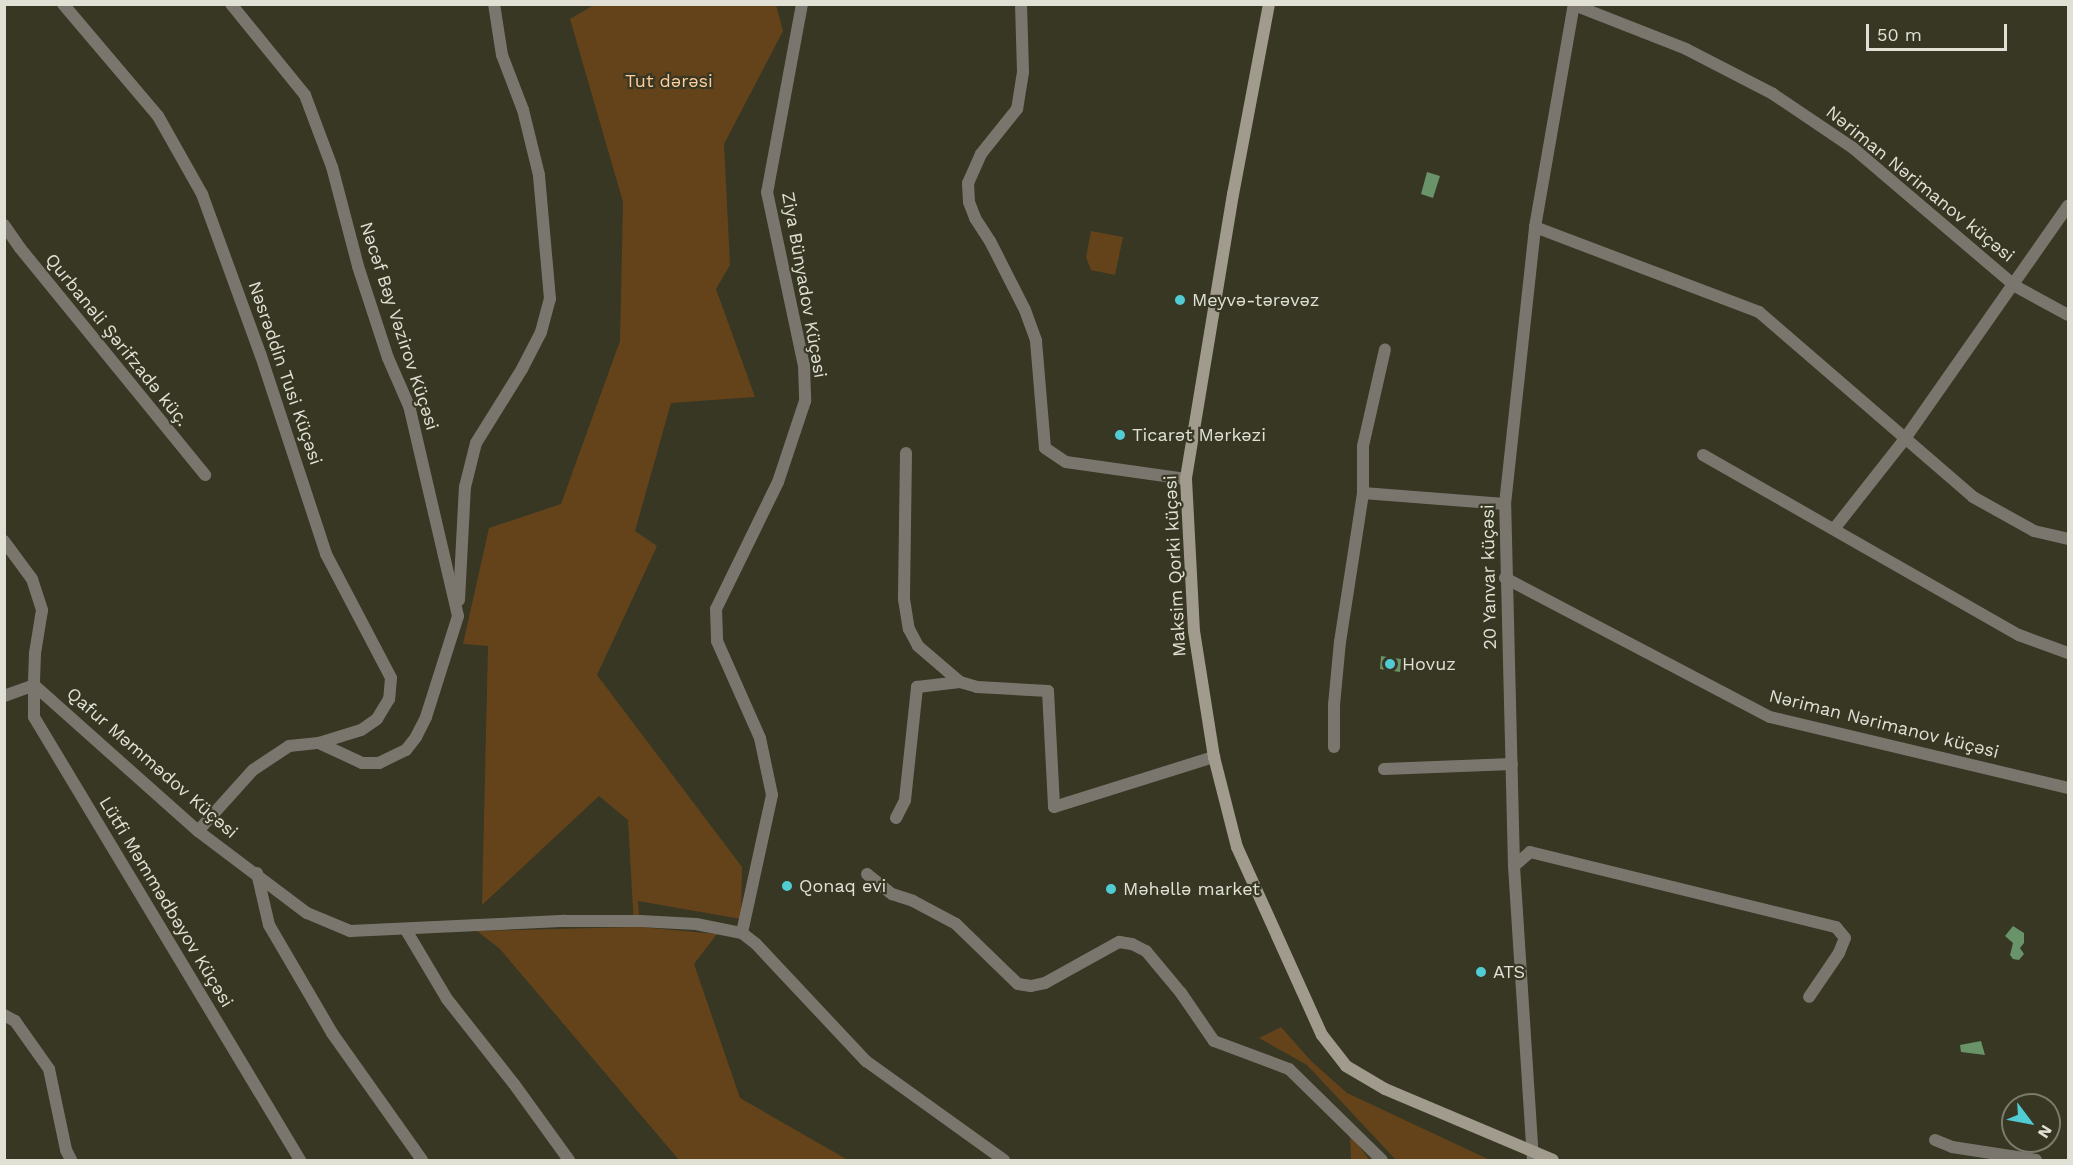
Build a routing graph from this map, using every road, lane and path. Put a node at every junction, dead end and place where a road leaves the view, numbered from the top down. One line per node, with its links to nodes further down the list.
1 (63, 4): 30 (street, Nəsrəddin Tusi Küçəsi)
2 (231, 4): 25 (street, Nəcəf Bəy Vəzirov Küçəsi)
3 (494, 4): 25 (street)
4 (802, 4): 42 (street, Ziya Bünyadov Küçəsi)
5 (1020, 4): 18 (street)
6 (1269, 4): 18 (main road, Maksim Qorki küçəsi)
7 (1574, 5): 10 (street, 20 Yanvar küçəsi); 11 (street, Nəriman Nərimanov küçəsi)
8 (2068, 206): 11 (street, Nəriman Nərimanov küçəsi)
9 (4, 225): 17 (street, Qurbanəli Şərifzadə küç.)
10 (1535, 227): 14 (street); 20 (street, 20 Yanvar küçəsi)
11 (2015, 285): 12 (street, Nəriman Nərimanov küçəsi); 14 (street, Nəriman Nərimanov küçəsi)
12 (2068, 315)
13 (1385, 349): 19 (street)
14 (1904, 440): 21 (street, Nəriman Nərimanov küçəsi); 22 (street)
15 (906, 453): 27 (street)
16 (1703, 455): 21 (street)
17 (205, 476)
18 (1186, 479): 32 (main road, Maksim Qorki küçəsi)
19 (1363, 493): 20 (street); 31 (street)
20 (1505, 504): 24 (street, 20 Yanvar küçəsi)
21 (1834, 529): 26 (street)
22 (2068, 539)
23 (4, 541): 28 (street)
24 (1505, 578): 33 (street, 20 Yanvar küçəsi); 35 (street, Nəriman Nərimanov küçəsi)
25 (458, 616): 30 (street)
26 (2068, 653)
27 (960, 682): 32 (street); 36 (street)
28 (34, 685): 29 (street); 37 (street, Qafur Məmmədov Küçəsi); 48 (street, Lütfi Məmmədbəyov Küçəsi)
29 (4, 696)
30 (319, 743): 37 (street)
31 (1334, 747)
32 (1214, 757): 46 (main road, Maksim Qorki küçəsi)
33 (1512, 764): 34 (street); 38 (street, 20 Yanvar küçəsi)
34 (1384, 769)
35 (2068, 788)
36 (896, 818)
37 (198, 831): 39 (street, Qafur Məmmədov Küçəsi)
38 (1514, 866): 43 (street); 46 (street, 20 Yanvar küçəsi)
39 (257, 873): 41 (street, Qafur Məmmədov Küçəsi); 49 (street)
40 (867, 874): 52 (street)
41 (406, 930): 42 (street, Qafur Məmmədov Küçəsi); 50 (street)
42 (742, 933): 51 (street)
43 (1809, 997)
44 (4, 1014): 47 (street)
45 (1935, 1140): 54 (street)
46 (1533, 1157): 53 (main road)
47 (70, 1161)
48 (300, 1161)
49 (422, 1161)
50 (569, 1161)
51 (1004, 1161)
52 (1382, 1161)
53 (1553, 1161)
54 (2036, 1161)

